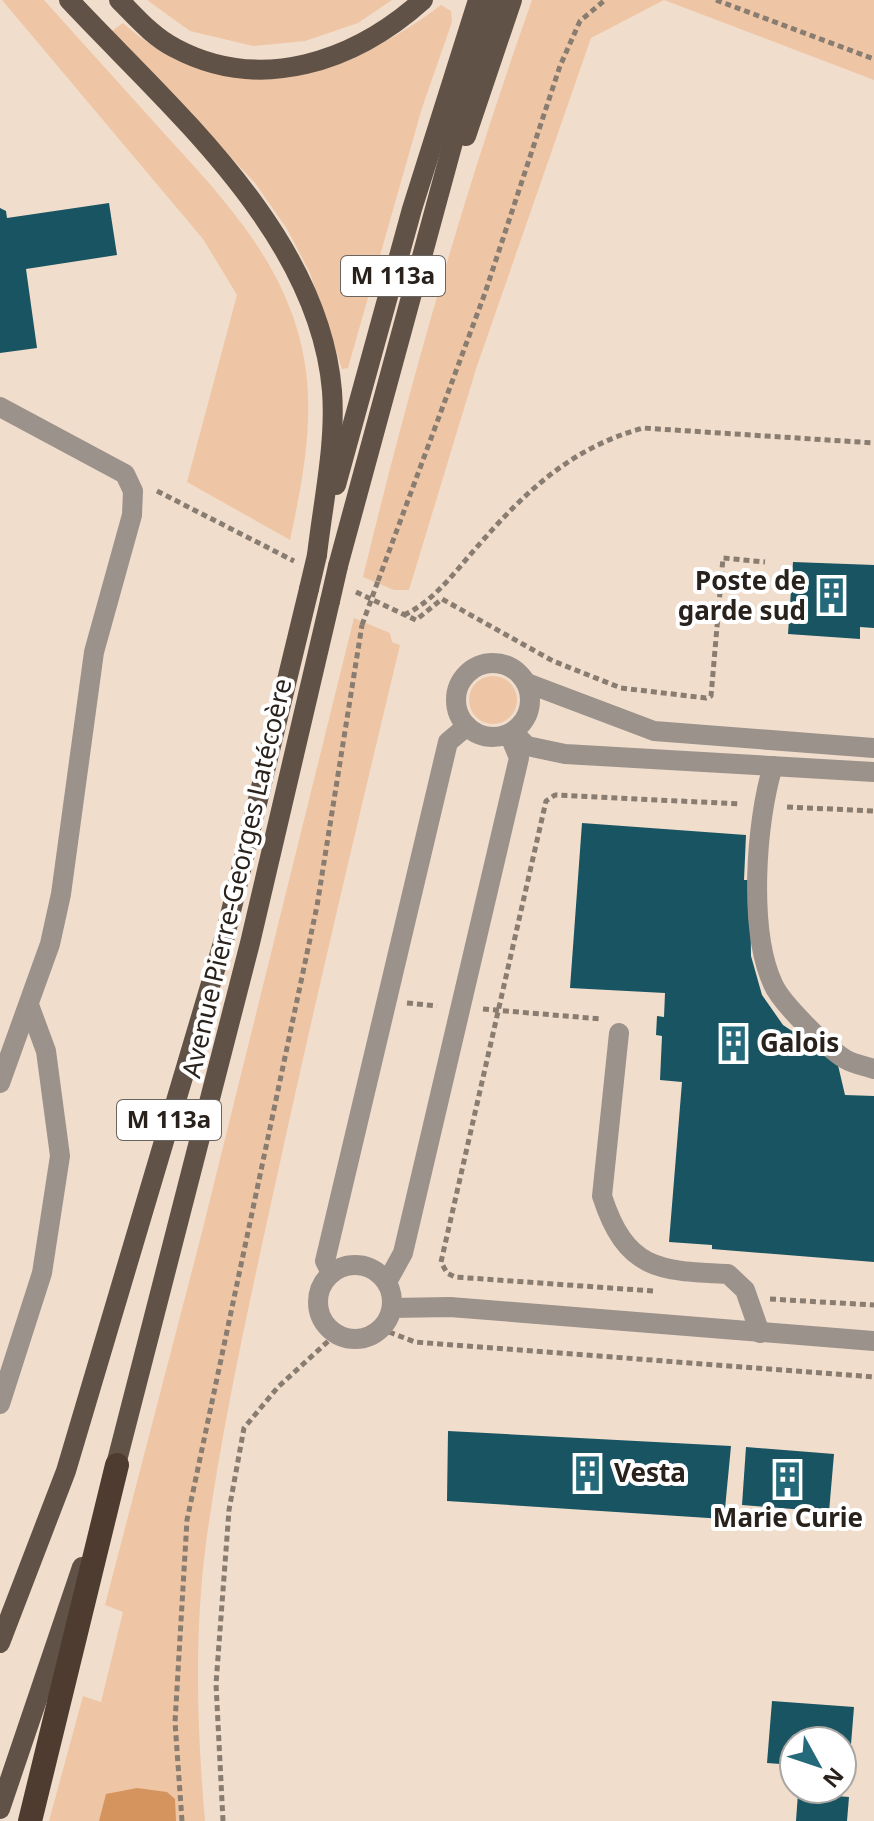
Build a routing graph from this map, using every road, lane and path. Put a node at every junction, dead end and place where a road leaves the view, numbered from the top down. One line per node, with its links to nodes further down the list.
1 (69, 0): 14 (main road)
2 (119, 0): 3 (main road)
3 (423, 0)
4 (478, 0): 14 (main road, Avenue Pierre-Georges Latécoère / M 113a)
5 (495, 0): 10 (main road, Avenue Pierre-Georges Latécoère / M 113a)
6 (512, 0): 10 (main road)
7 (605, 0): 43 (path, bridge)
8 (716, 0): 9 (path)
9 (874, 59)
10 (421, 254): 39 (main road, Avenue Pierre-Georges Latécoère / M 113a, bridge)
11 (0, 407): 13 (street)
12 (874, 443): 17 (path)
13 (125, 474): 14 (path); 25 (street)
14 (311, 560): 40 (main road, Avenue Pierre-Georges Latécoère / M 113a, bridge)
15 (765, 562): 17 (path)
16 (347, 588): 17 (path)
17 (403, 616)
18 (527, 683): 19 (street); 20 (street); 21 (street)
19 (467, 726): 20 (street); 24 (street)
20 (511, 733): 22 (street); 26 (street)
21 (874, 748)
22 (773, 766): 23 (street); 28 (street)
23 (874, 772)
24 (386, 1001): 26 (path); 30 (street)
25 (29, 1005): 29 (street); 38 (street)
26 (461, 1008): 27 (path); 31 (street)
27 (619, 1033): 34 (street)
28 (874, 1069)
29 (0, 1083)
30 (331, 1273): 31 (street); 35 (street)
31 (387, 1282): 32 (street)
32 (392, 1308): 33 (street); 34 (street)
33 (381, 1329): 35 (street); 37 (path)
34 (760, 1333): 36 (street)
35 (336, 1334): 44 (path)
36 (874, 1341)
37 (874, 1377)
38 (0, 1404)
39 (117, 1465): 41 (main road, Avenue Pierre-Georges Latécoère / M 113a); 42 (highway)
40 (0, 1643)
41 (0, 1809)
42 (30, 1821)
43 (182, 1821)
44 (223, 1821)

